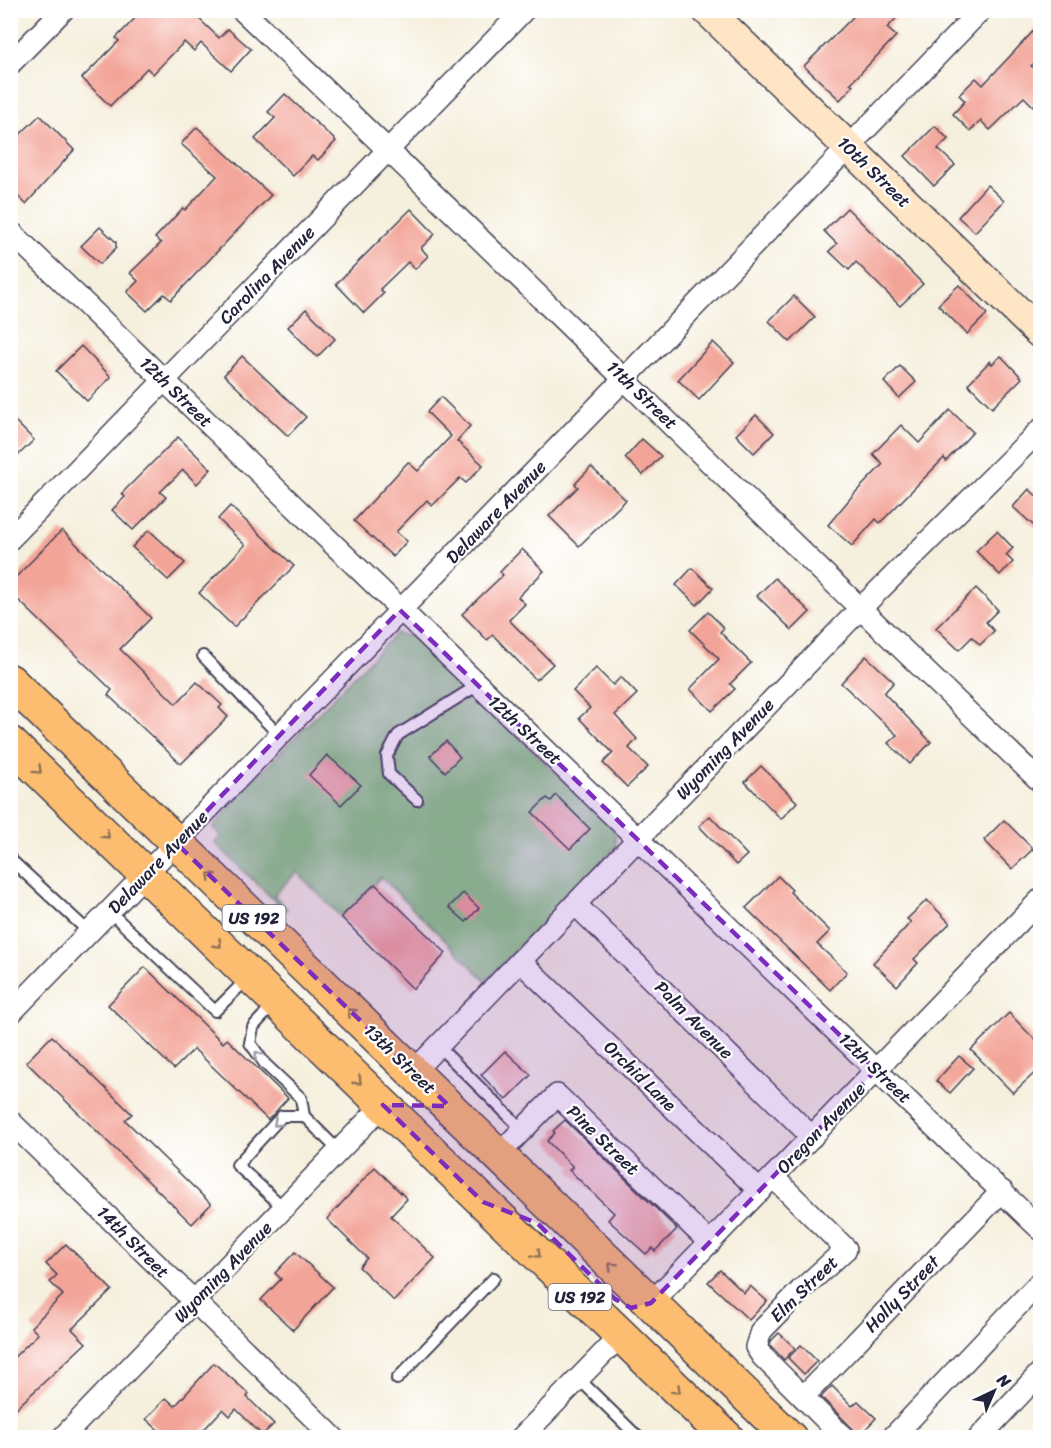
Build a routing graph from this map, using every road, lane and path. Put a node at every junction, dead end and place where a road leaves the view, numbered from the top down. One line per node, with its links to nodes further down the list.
1 (63, 10): 6 (street)
2 (242, 10): 8 (street, 11th Street)
3 (524, 10): 8 (street, Carolina Avenue)
4 (707, 10): 7 (street, 10th Street)
5 (981, 10): 7 (street, Delaware Avenue)
6 (10, 64)
7 (848, 147): 10 (street, 10th Street); 11 (street, Delaware Avenue)
8 (389, 150): 11 (street, 11th Street); 12 (street, Carolina Avenue)
9 (10, 231): 12 (street, 12th Street)
10 (1041, 333)
11 (625, 378): 15 (street, 11th Street); 16 (street, Delaware Avenue)
12 (165, 380): 14 (street, Carolina Avenue); 16 (street, 12th Street)
13 (1041, 430): 15 (street, Wyoming Avenue)
14 (10, 539)
15 (860, 609): 24 (street, 11th Street); 26 (street, Wyoming Avenue)
16 (400, 610): 19 (street, 12th Street); 22 (street, Delaware Avenue)
17 (203, 656): 22 (lane)
18 (10, 681): 21 (highway, 13th Street / US 192)
19 (478, 685): 25 (lane); 26 (street, 12th Street)
20 (10, 707): 21 (highway)
21 (51, 721): 27 (highway, 13th Street / US 192)
22 (279, 735): 27 (street, Delaware Avenue)
23 (10, 743): 29 (highway, US 192, one-way to 29)
24 (1041, 781)
25 (417, 800)
26 (639, 838): 31 (street, Wyoming Avenue); 39 (street, 12th Street)
27 (176, 843): 29 (street, Delaware Avenue); 40 (highway, 13th Street / US 192, one-way to 27)
28 (10, 859): 33 (lane)
29 (147, 874): 32 (street, Delaware Avenue); 35 (highway, US 192, one-way to 35)
30 (1041, 900): 39 (street, Oregon Avenue)
31 (575, 904): 34 (street, Wyoming Avenue); 45 (street, Palm Avenue)
32 (110, 912): 33 (street, Delaware Avenue); 35 (lane)
33 (90, 933): 37 (street, Delaware Avenue)
34 (520, 961): 38 (street, Wyoming Avenue); 48 (street, Orchid Lane)
35 (250, 975): 36 (highway, US 192); 40 (highway)
36 (276, 1001): 41 (highway, US 192, one-way to 41); 42 (lane, one-way to 36)
37 (10, 1014)
38 (438, 1046): 40 (street, Wyoming Avenue); 44 (lane)
39 (876, 1070): 45 (street, Oregon Avenue); 49 (street, 12th Street)
40 (413, 1072): 47 (highway, 13th Street / US 192)
41 (382, 1105): 46 (street, Wyoming Avenue); 47 (highway); 50 (highway, US 192)
42 (304, 1116): 46 (lane); 51 (lane, one-way to 51)
43 (10, 1121): 56 (street, 14th Street)
44 (523, 1130): 47 (street, Pine Street); 53 (street, Pine Street)
45 (812, 1137): 48 (street, Oregon Avenue)
46 (339, 1150): 51 (street, Wyoming Avenue)
47 (499, 1154): 57 (highway, 13th Street / US 192, one-way to 47)
48 (766, 1184): 53 (street, Oregon Avenue); 62 (street, Elm Street)
49 (1002, 1191): 52 (street, 12th Street); 62 (street, Holly Street)
50 (483, 1202): 57 (highway); 58 (highway, US 192, one-way to 58)
51 (284, 1208): 56 (street, Wyoming Avenue)
52 (1041, 1229)
53 (710, 1242): 57 (street, Oregon Avenue)
54 (494, 1278): 61 (lane)
55 (1041, 1282): 71 (street)
56 (194, 1302): 63 (street, Wyoming Avenue); 64 (street, 14th Street)
57 (651, 1304): 69 (highway, 13th Street / US 192)
58 (620, 1336): 60 (street); 67 (highway, US 192, one-way to 67); 68 (highway)
59 (1041, 1373): 72 (street)
60 (579, 1378): 65 (street); 66 (lane)
61 (397, 1380)
62 (802, 1397): 70 (street)
63 (62, 1437)
64 (334, 1437)
65 (521, 1437)
66 (639, 1437)
67 (727, 1437)
68 (764, 1437)
69 (790, 1437)
70 (844, 1437)
71 (892, 1437)
72 (979, 1437)

